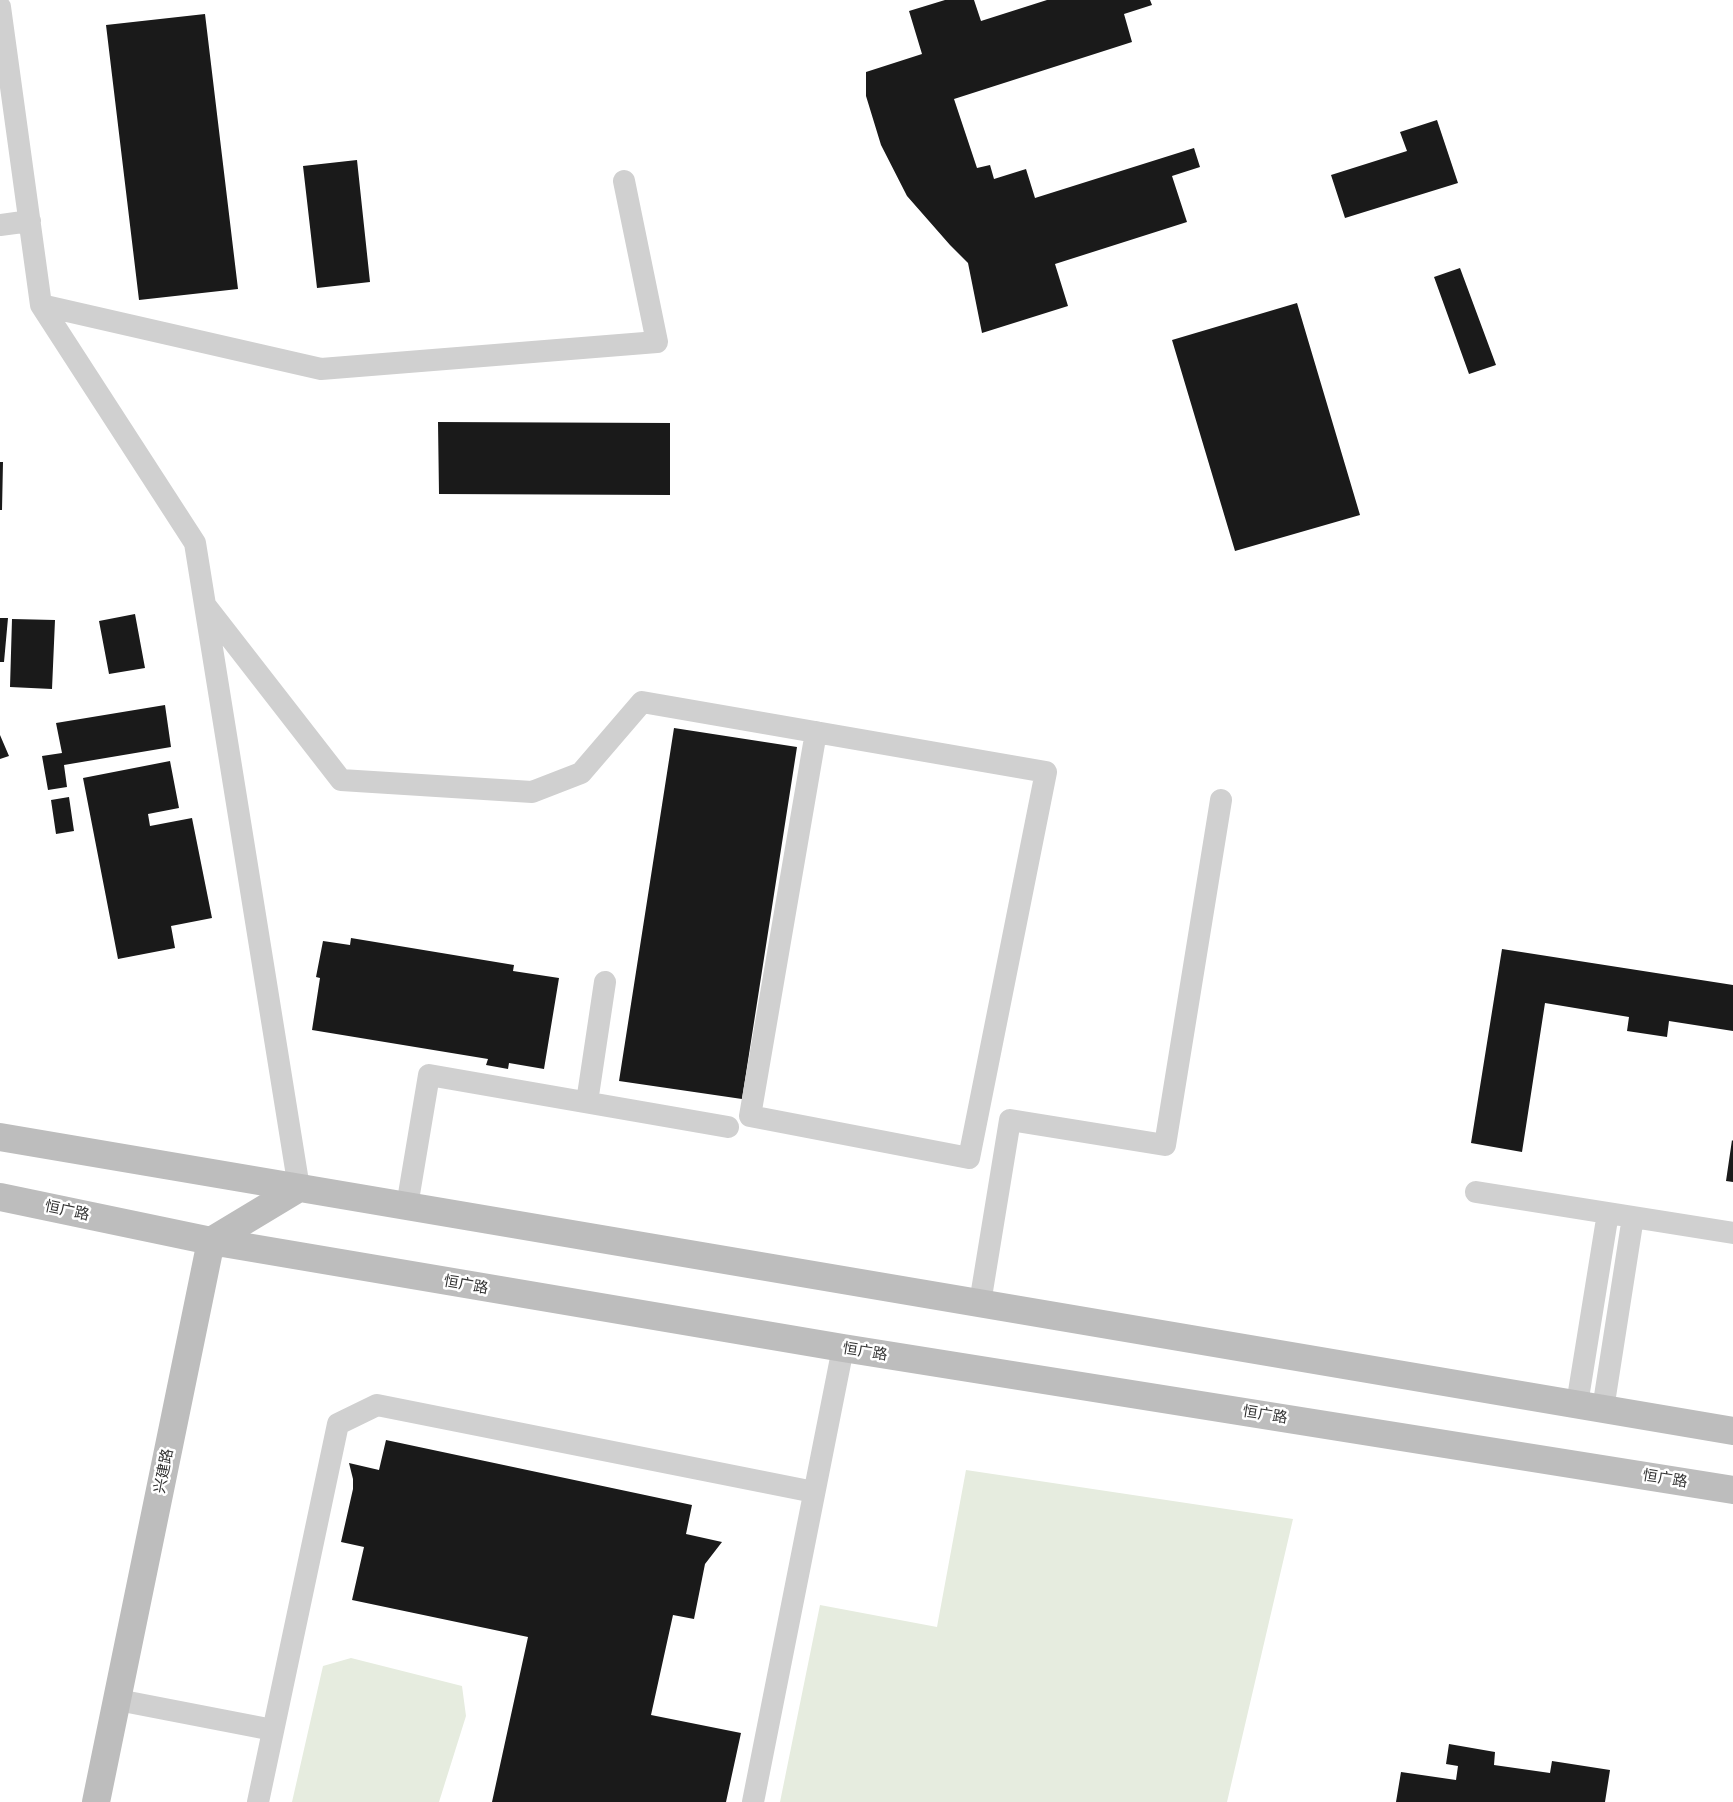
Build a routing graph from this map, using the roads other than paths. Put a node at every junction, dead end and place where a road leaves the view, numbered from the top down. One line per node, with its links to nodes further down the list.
1 (0, 7): 3 (lane)
2 (624, 182): 5 (lane)
3 (30, 221): 4 (lane); 5 (lane)
4 (0, 225)
5 (41, 304): 6 (lane)
6 (205, 605): 7 (lane); 13 (lane)
7 (816, 732): 7 (lane)
8 (1221, 800): 21 (lane)
9 (605, 982): 10 (lane)
10 (587, 1102): 11 (lane); 16 (lane)
11 (728, 1127)
12 (0, 1137): 13 (street)
13 (299, 1188): 16 (street); 20 (street)
14 (1476, 1192): 17 (lane)
15 (0, 1197): 20 (street, 恒广路)
16 (406, 1206): 21 (street)
17 (1608, 1213): 18 (lane); 23 (lane)
18 (1634, 1217): 19 (lane); 23 (lane)
19 (1733, 1233)
20 (211, 1242): 22 (street, 恒广路); 27 (street, 兴建路)
21 (980, 1303): 23 (street)
22 (843, 1348): 25 (street, 恒广路); 26 (lane)
23 (1590, 1406): 24 (street)
24 (1733, 1431)
25 (1733, 1490)
26 (814, 1492): 28 (lane); 31 (lane)
27 (118, 1700): 28 (lane); 29 (street, 兴建路)
28 (273, 1730): 30 (lane)
29 (96, 1802)
30 (258, 1802)
31 (753, 1802)

